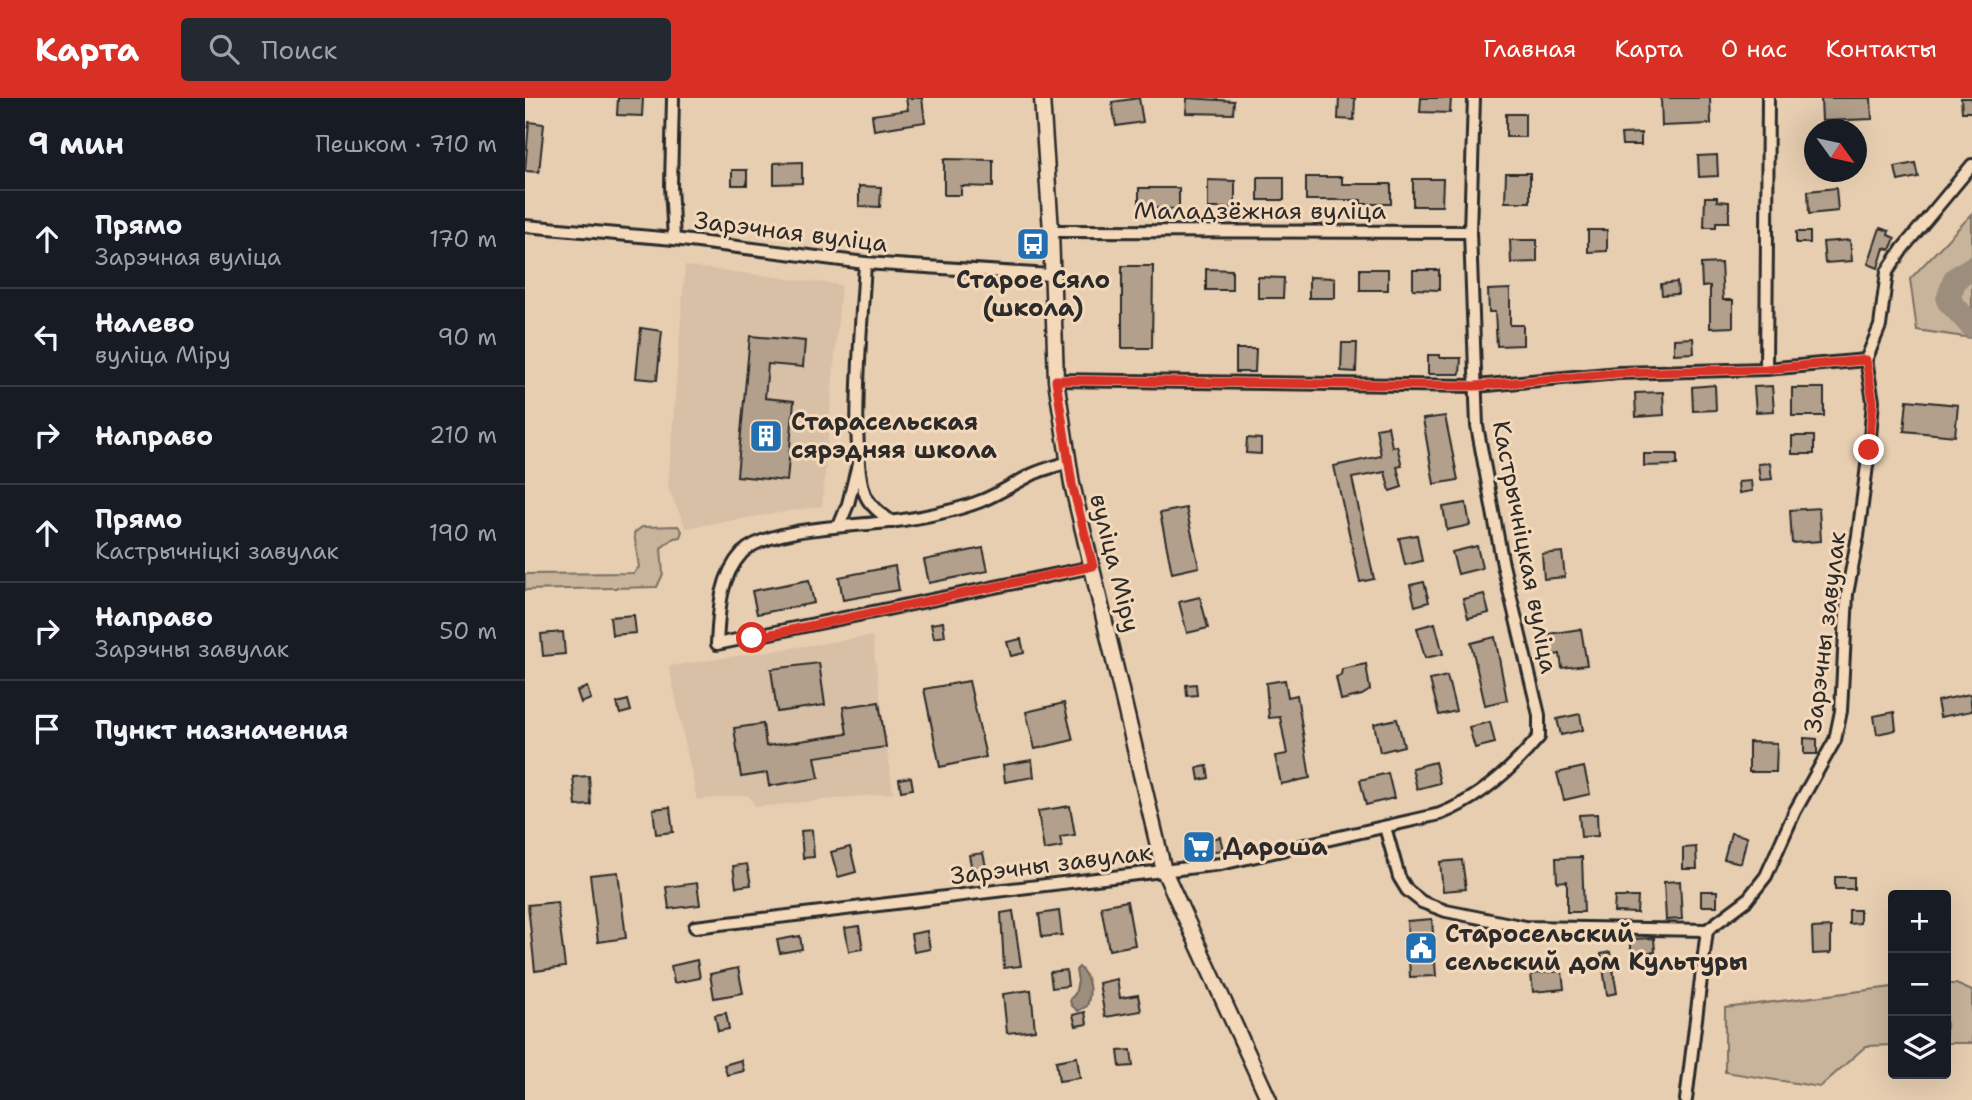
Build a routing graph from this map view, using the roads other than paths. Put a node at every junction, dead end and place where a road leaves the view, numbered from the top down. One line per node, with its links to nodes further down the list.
1 (673, 98): 9 (street)
2 (1042, 98): 7 (street, вуліца Міру)
3 (1474, 98): 8 (street, Кастрычніцкая вуліца)
4 (1768, 98): 13 (street)
5 (1972, 165): 12 (street)
6 (525, 226): 9 (street, Зарэчная вуліца)
7 (1051, 231): 8 (street, Маладзёжная вуліца); 11 (street, вуліца Міру)
8 (1470, 232): 15 (street, Кастрычніцкая вуліца)
9 (674, 239): 10 (street, Зарэчная вуліца)
10 (865, 264): 11 (street, Зарэчная вуліца); 17 (street)
11 (1052, 275): 14 (street, вуліца Міру)
12 (1866, 360): 13 (street); 24 (street, Зарэчны завулак)
13 (1766, 369): 15 (street)
14 (1056, 380): 15 (street); 16 (street, вуліца Міру)
15 (1476, 386): 21 (street, Кастрычніцкая вуліца)
16 (1068, 462): 18 (street); 20 (street, вуліца Міру)
17 (858, 466): 18 (street); 19 (street)
18 (892, 522): 19 (street)
19 (839, 526): 20 (street)
20 (1093, 566): 22 (street, вуліца Міру)
21 (1385, 827): 22 (street, Зарэчны завулак); 24 (street)
22 (1164, 871): 23 (street, Зарэчны завулак); 25 (street, вуліца Міру)
23 (695, 928)
24 (1707, 930): 26 (street)
25 (1269, 1100)
26 (1686, 1100)

